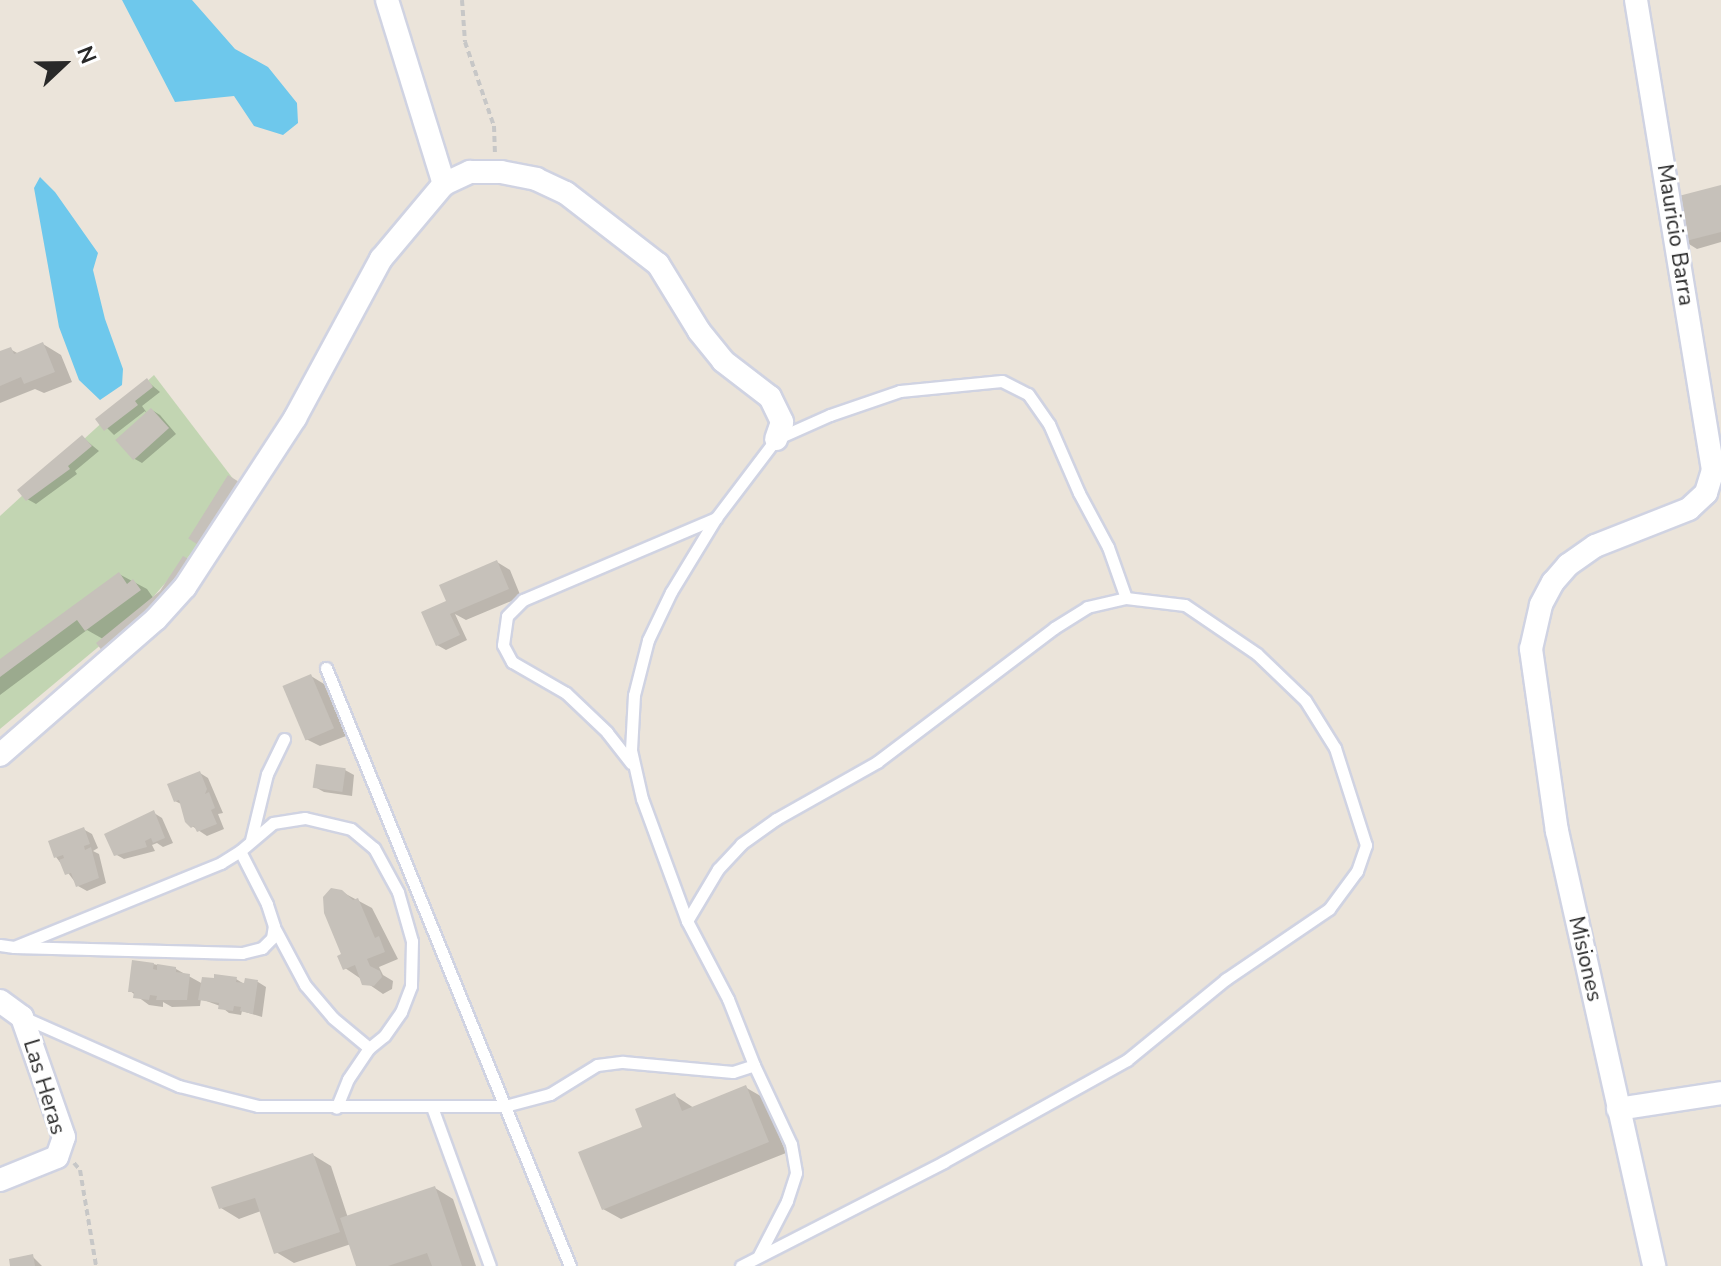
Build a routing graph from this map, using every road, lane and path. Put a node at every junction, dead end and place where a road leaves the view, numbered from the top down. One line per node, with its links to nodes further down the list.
1 (387, 0): 5 (street)
2 (462, 0): 4 (path)
3 (1636, 0): 9 (street, Mauricio Barra)
4 (495, 172): 5 (street); 6 (street)
5 (444, 184): 12 (street)
6 (776, 439): 7 (lane); 8 (lane)
7 (716, 518): 13 (lane); 13 (lane)
8 (1126, 598): 16 (lane); 31 (lane)
9 (1531, 649): 28 (street, Misiones)
10 (326, 668): 25 (lane)
11 (284, 739): 14 (lane)
12 (0, 755)
13 (635, 769): 16 (lane)
14 (251, 840): 15 (lane); 22 (lane)
15 (240, 851): 17 (lane); 19 (lane)
16 (687, 921): 23 (lane)
17 (274, 926): 19 (lane); 22 (lane)
18 (0, 945): 19 (lane)
19 (14, 947)
20 (0, 1001): 21 (street)
21 (22, 1017): 27 (lane); 29 (street, Las Heras)
22 (369, 1048): 27 (lane)
23 (754, 1065): 25 (lane); 31 (lane)
24 (1721, 1093): 28 (street)
25 (505, 1106): 26 (lane); 34 (lane)
26 (432, 1107): 27 (lane); 33 (lane)
27 (336, 1108)
28 (1618, 1109): 36 (street, Misiones)
29 (57, 1157): 30 (street); 32 (path)
30 (0, 1180)
31 (759, 1255): 35 (lane)
32 (96, 1266)
33 (490, 1266)
34 (570, 1266)
35 (741, 1266)
36 (1654, 1266)

